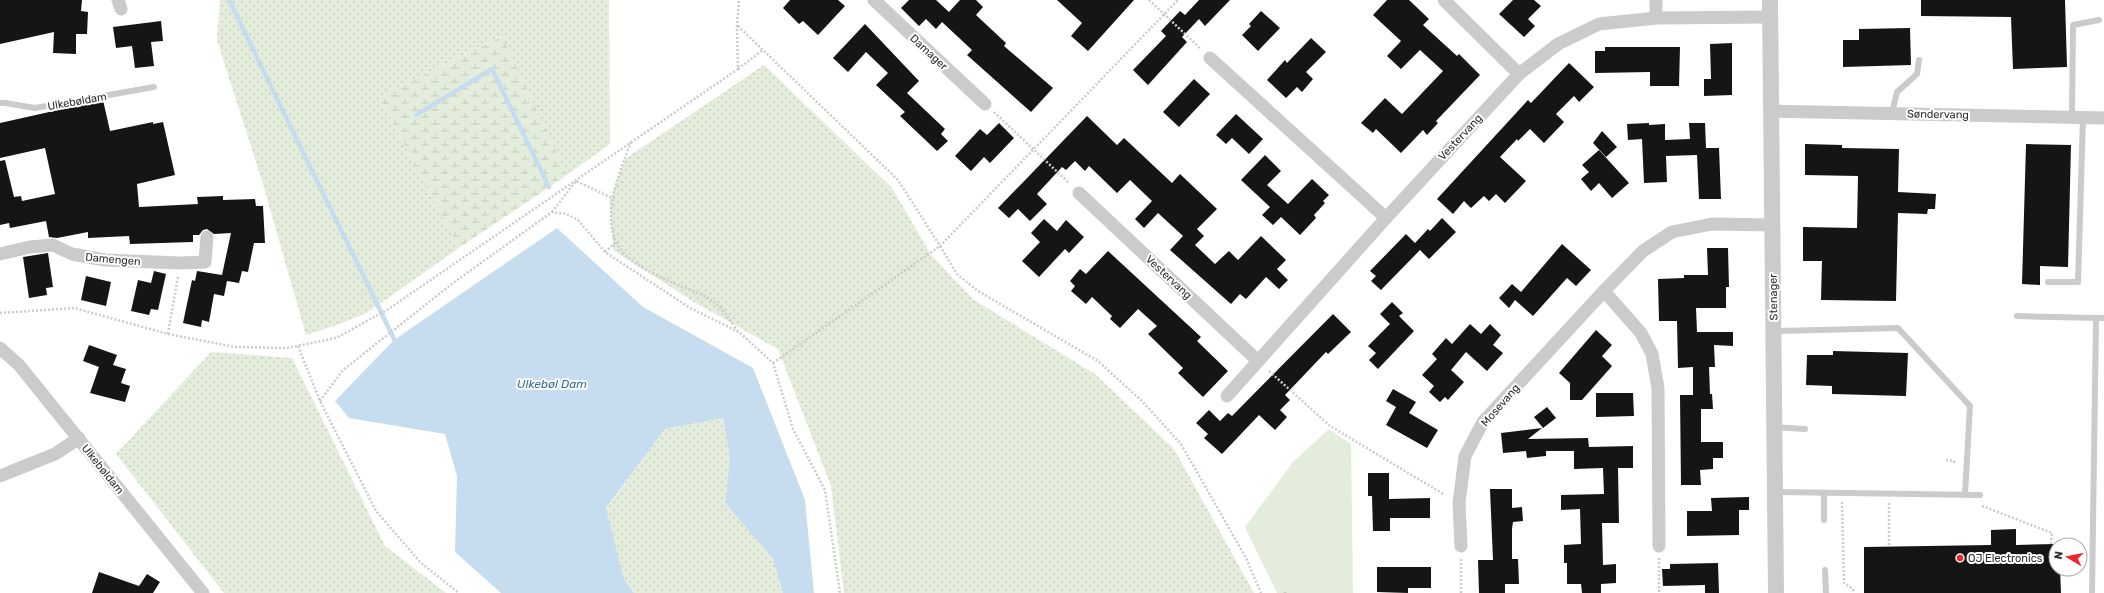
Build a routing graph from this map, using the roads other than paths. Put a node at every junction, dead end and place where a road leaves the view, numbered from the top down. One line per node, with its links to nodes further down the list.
1 (874, 0): 13 (street, Damager)
2 (1444, 0): 10 (street)
3 (1656, 0): 6 (street)
4 (1770, 0): 5 (street, Stenager)
5 (1770, 17): 6 (street, Vestervang); 14 (street, Stenager)
6 (1656, 18): 10 (street, Vestervang)
7 (2099, 20): 16 (lane)
8 (1210, 58): 19 (street)
9 (1918, 60): 15 (lane)
10 (1519, 74): 19 (street, Vestervang)
11 (154, 86): 12 (lane, Ulkebøldam)
12 (0, 103)
13 (985, 104)
14 (1771, 111): 15 (street, Søndervang); 20 (street, Stenager)
15 (1892, 113): 16 (street, Søndervang)
16 (2078, 117): 17 (street, Søndervang); 23 (lane)
17 (2104, 118)
18 (1079, 193): 30 (street, Vestervang)
19 (1386, 218): 30 (street, Vestervang)
20 (1772, 225): 24 (street, Mosevang); 28 (street, Stenager)
21 (207, 237): 22 (street, Damengen)
22 (0, 254)
23 (2048, 282)
24 (1604, 291): 41 (street, Mosevang); 42 (street)
25 (2017, 316): 26 (lane)
26 (2096, 318): 27 (lane); 47 (lane)
27 (2104, 318)
28 (1773, 331): 32 (street, Stenager); 38 (lane)
29 (0, 348): 34 (street, Ulkebøldam)
30 (1258, 361): 31 (street, Vestervang)
31 (1227, 396)
32 (1774, 426): 33 (lane); 36 (street, Stenager)
33 (1805, 429)
34 (78, 438): 35 (street); 44 (street, Ulkebøldam)
35 (0, 476)
36 (1775, 492): 37 (lane); 45 (street, Stenager)
37 (1824, 492): 38 (lane); 40 (lane)
38 (1965, 494): 39 (lane)
39 (1980, 495)
40 (1824, 520)
41 (1460, 546)
42 (1659, 546)
43 (1825, 570): 46 (lane)
44 (203, 593)
45 (1776, 593)
46 (1826, 593)
47 (2092, 593)

